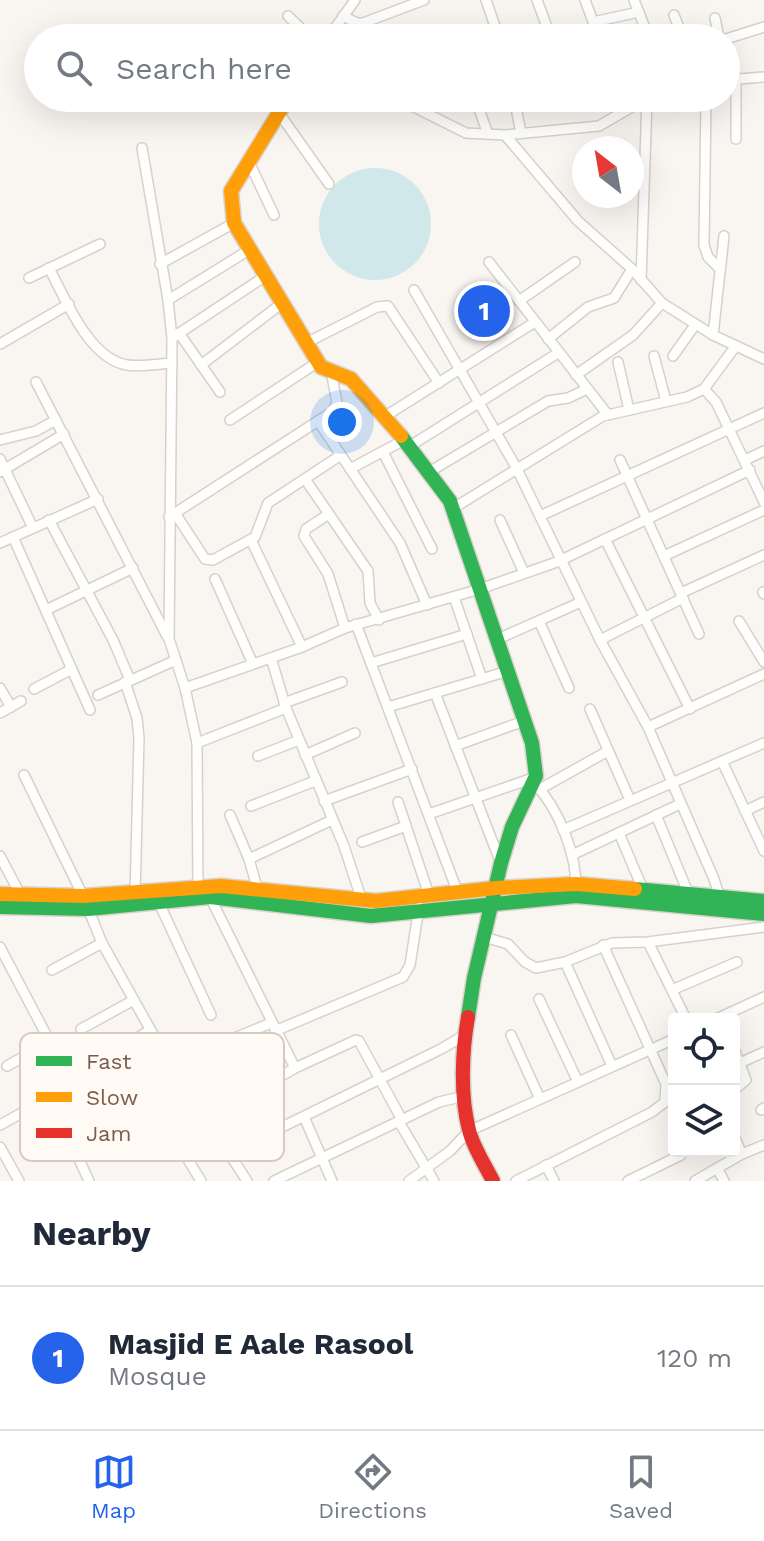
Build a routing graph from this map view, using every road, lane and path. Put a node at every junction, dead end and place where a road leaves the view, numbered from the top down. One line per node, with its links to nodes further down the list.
1 (424, 0): 10 (street)
2 (486, 0): 15 (street)
3 (537, 0): 16 (street)
4 (585, 0): 12 (street)
5 (634, 0): 7 (street)
6 (351, 2): 10 (street)
7 (639, 12): 12 (street); 17 (street)
8 (674, 15): 18 (street)
9 (288, 16): 13 (street)
10 (343, 16): 14 (street)
11 (715, 18): 19 (street)
12 (593, 22)
13 (296, 24)
14 (338, 24)
15 (494, 24)
16 (546, 24)
17 (644, 24)
18 (678, 24)
19 (716, 24)
20 (764, 27): 21 (street)
21 (740, 35)
22 (764, 77): 23 (street)
23 (740, 78)
24 (280, 112): 38 (street)
25 (288, 112): 39 (street)
26 (424, 112): 34 (street)
27 (480, 112): 34 (street)
28 (517, 112): 33 (street)
29 (623, 112): 33 (street)
30 (647, 112): 53 (street)
31 (706, 112): 50 (street)
32 (733, 112): 36 (street)
33 (521, 133): 35 (street)
34 (488, 134): 35 (street)
35 (505, 135): 49 (street)
36 (736, 139)
37 (142, 148): 47 (street)
38 (249, 162): 40 (street); 41 (street)
39 (329, 184)
40 (274, 215)
41 (234, 223): 44 (street); 47 (street)
42 (724, 236): 50 (street)
43 (100, 244): 48 (street)
44 (249, 250): 51 (street); 55 (street)
45 (489, 262): 56 (street)
46 (575, 262): 56 (street)
47 (160, 264): 55 (street)
48 (49, 268): 52 (street); 58 (street)
49 (632, 269): 53 (street); 64 (street)
50 (720, 269): 62 (street)
51 (264, 277): 59 (street); 63 (street)
52 (29, 278)
53 (641, 280): 57 (street)
54 (414, 290): 76 (street)
55 (168, 300): 63 (street)
56 (519, 301): 60 (street)
57 (662, 303): 61 (street); 78 (street)
58 (69, 304): 66 (street); 74 (street)
59 (281, 304): 65 (street); 75 (street)
60 (535, 322): 64 (street); 76 (street)
61 (695, 325): 62 (street); 70 (street)
62 (713, 335): 67 (street)
63 (176, 336): 74 (street); 75 (street)
64 (548, 339): 68 (street)
65 (306, 343): 72 (street); 80 (street)
66 (0, 344)
67 (735, 347): 71 (street); 82 (street)
68 (558, 353): 78 (street); 85 (street)
69 (654, 356): 84 (street)
70 (673, 356)
71 (764, 359)
72 (318, 362): 77 (street); 91 (street)
73 (618, 362): 86 (street)
74 (172, 363): 116 (street)
75 (201, 365): 83 (street)
76 (460, 369): 80 (street); 85 (street)
77 (331, 371): 89 (street); 92 (street)
78 (576, 375): 81 (street)
79 (36, 382): 90 (street)
80 (439, 383): 89 (street)
81 (587, 389): 88 (street); 94 (street)
82 (704, 389): 84 (street); 93 (street)
83 (220, 392)
84 (666, 401): 86 (street)
85 (480, 402): 94 (street); 97 (street)
86 (629, 410): 88 (street)
87 (764, 413): 93 (street)
88 (608, 415): 105 (street)
89 (384, 417): 97 (street)
90 (56, 420): 95 (street); 96 (street)
91 (230, 420)
92 (318, 421): 100 (street); 116 (street)
93 (729, 428): 103 (street); 109 (street)
94 (497, 433): 105 (street); 108 (street)
95 (64, 434): 107 (street); 111 (street)
96 (0, 440)
97 (407, 443): 99 (street); 108 (street)
98 (764, 451): 103 (street)
99 (383, 452): 104 (street); 126 (street)
100 (341, 455): 104 (street); 110 (street)
101 (0, 459): 107 (street)
102 (620, 460): 109 (street)
103 (745, 460): 106 (street)
104 (350, 469): 138 (street)
105 (517, 469): 113 (street); 117 (street)
106 (750, 470): 112 (street); 118 (street)
107 (3, 471): 121 (street)
108 (429, 472): 113 (street)
109 (627, 475): 117 (street); 118 (street)
110 (305, 479): 115 (street); 124 (street)
111 (98, 499): 119 (street); 130 (street)
112 (764, 502)
113 (452, 509): 133 (street)
114 (764, 510): 128 (street)
115 (329, 514): 141 (street); 145 (street)
116 (172, 515): 124 (street); 148 (street)
117 (540, 516): 129 (street)
118 (647, 519): 123 (street); 128 (street)
119 (49, 520): 121 (street); 134 (street)
120 (500, 520): 131 (street)
121 (33, 528): 122 (street)
122 (13, 537): 125 (street); 139 (street)
123 (605, 539): 129 (street); 140 (street)
124 (251, 540): 151 (street)
125 (0, 543)
126 (432, 549)
127 (764, 555): 135 (street)
128 (664, 556): 135 (street)
129 (561, 560): 131 (street); 137 (street)
130 (133, 568): 134 (street); 148 (street)
131 (524, 573): 133 (street)
132 (215, 579): 157 (street)
133 (480, 589): 136 (street); 149 (street)
134 (87, 591): 139 (street); 162 (street)
135 (682, 596): 140 (street); 147 (street)
136 (454, 597): 138 (street); 146 (street)
137 (581, 602): 142 (street); 150 (street)
138 (427, 605): 141 (street)
139 (46, 610): 158 (street)
140 (645, 617): 150 (street); 175 (street)
141 (379, 620): 144 (street)
142 (539, 621): 149 (street); 166 (street)
143 (739, 621): 152 (street)
144 (356, 624): 145 (street); 156 (street)
145 (345, 628): 151 (street)
146 (467, 634): 156 (street); 161 (street)
147 (699, 634)
148 (169, 639): 154 (street)
149 (498, 639): 159 (street)
150 (600, 640): 179 (street)
151 (302, 647): 153 (street)
152 (760, 648): 155 (street)
153 (271, 658): 157 (street); 171 (street)
154 (176, 660): 162 (street); 165 (street)
155 (764, 662)
156 (371, 663): 173 (street)
157 (253, 664): 165 (street)
158 (72, 669): 167 (street); 176 (street)
159 (508, 671): 161 (street); 178 (street)
160 (764, 674): 175 (street)
161 (482, 679): 168 (street)
162 (128, 681): 169 (street); 224 (street)
163 (342, 682): 171 (street)
164 (0, 688): 172 (street)
165 (185, 688): 182 (street)
166 (569, 688)
167 (34, 689)
168 (435, 693): 173 (street); 184 (street)
169 (98, 695)
170 (21, 701): 172 (street)
171 (285, 706): 181 (street); 182 (street)
172 (11, 707): 177 (street)
173 (388, 707): 189 (street)
174 (590, 709): 185 (street)
175 (690, 709): 179 (street)
176 (90, 710)
177 (0, 713)
178 (524, 721): 184 (street); 193 (street)
179 (648, 727): 192 (street)
180 (355, 733): 186 (street)
181 (299, 740): 186 (street); 187 (street)
182 (197, 743): 221 (street)
183 (764, 743): 188 (street)
184 (455, 746): 194 (street)
185 (608, 751): 193 (street); 195 (street)
186 (305, 755): 191 (street)
187 (258, 756)
188 (722, 761): 192 (street); 201 (street)
189 (412, 769): 196 (street); 202 (street)
190 (24, 775): 229 (street)
191 (315, 781): 196 (street); 200 (street)
192 (671, 782): 195 (street); 199 (street)
193 (537, 783): 194 (street); 207 (street); 214 (street)
194 (475, 798): 202 (street); 214 (street)
195 (630, 800): 207 (street)
196 (324, 801): 205 (street)
197 (398, 802): 206 (street)
198 (764, 802): 201 (street)
199 (680, 804): 204 (street); 225 (street)
200 (251, 806)
201 (745, 811): 210 (street)
202 (429, 814): 218 (street)
203 (230, 815): 213 (street)
204 (656, 815): 208 (street); 223 (street)
205 (332, 820): 213 (street); 226 (street)
206 (406, 826): 209 (street); 227 (street)
207 (563, 830): 211 (street)
208 (619, 833): 211 (street); 217 (street)
209 (362, 842)
210 (764, 851)
211 (574, 854): 216 (street)
212 (0, 856): 220 (street)
213 (249, 859): 222 (street)
214 (501, 863): 215 (street)
215 (496, 888): 216 (street); 218 (street); 231 (street)
216 (576, 890): 217 (street); 231 (street); 233 (street)
217 (644, 892): 223 (street)
218 (458, 893): 227 (street)
219 (0, 894): 220 (street)
220 (20, 894): 229 (street)
221 (202, 894): 222 (street); 224 (street); 230 (street); 251 (street)
222 (258, 895): 226 (street); 234 (street)
223 (689, 895): 225 (street)
224 (135, 898): 229 (street); 230 (street)
225 (720, 898): 228 (street)
226 (362, 899): 227 (street); 234 (street)
227 (423, 901): 231 (street); 234 (street); 251 (street)
228 (764, 901)
229 (86, 903): 232 (street); 238 (street)
230 (159, 903): 250 (street)
231 (492, 904): 236 (street)
232 (0, 907)
233 (764, 914)
234 (362, 916)
235 (764, 927): 237 (street)
236 (484, 937): 241 (street); 259 (street)
237 (648, 942): 239 (street); 244 (street)
238 (102, 943): 243 (street); 247 (street)
239 (603, 945): 241 (street); 263 (street)
240 (1, 953): 254 (street)
241 (565, 962): 268 (street)
242 (737, 962): 244 (street)
243 (52, 970)
244 (672, 990): 248 (street)
245 (764, 997): 249 (street)
246 (539, 999): 272 (street)
247 (132, 1001): 252 (street); 253 (street)
248 (683, 1013)
249 (729, 1013)
250 (211, 1015)
251 (273, 1027): 257 (street); 258 (street)
252 (81, 1029)
253 (150, 1030): 255 (street); 256 (street)
254 (45, 1033)
255 (145, 1033)
256 (152, 1033)
257 (256, 1033)
258 (276, 1033)
259 (465, 1035): 271 (street); 274 (street)
260 (511, 1035): 275 (street)
261 (668, 1042): 263 (street)
262 (284, 1048): 269 (street)
263 (651, 1049): 268 (street); 291 (street)
264 (764, 1052): 266 (street)
265 (20, 1059): 267 (street)
266 (740, 1063): 273 (street)
267 (7, 1066)
268 (612, 1066): 272 (street)
269 (295, 1068): 270 (street); 271 (street)
270 (284, 1074)
271 (380, 1078): 277 (street); 278 (street)
272 (578, 1082): 275 (street)
273 (740, 1085)
274 (465, 1096): 278 (street); 281 (street)
275 (540, 1099): 281 (street)
276 (20, 1114): 279 (street)
277 (304, 1117): 280 (street); 286 (street)
278 (401, 1121): 286 (street); 292 (street)
279 (1, 1123)
280 (284, 1127)
281 (469, 1131): 292 (street); 302 (street)
282 (764, 1145): 285 (street)
283 (0, 1147): 295 (street)
284 (740, 1150): 285 (street)
285 (742, 1154): 293 (street)
286 (321, 1157): 298 (street); 299 (street)
287 (677, 1157): 305 (street)
288 (78, 1161): 294 (street)
289 (189, 1161): 296 (street)
290 (234, 1161): 297 (street)
291 (546, 1165): 303 (street); 304 (street)
292 (426, 1168): 300 (street); 301 (street)
293 (717, 1168): 306 (street); 307 (street)
294 (86, 1180)
295 (19, 1181)
296 (201, 1181)
297 (247, 1181)
298 (274, 1181)
299 (332, 1181)
300 (409, 1181)
301 (434, 1181)
302 (493, 1181)
303 (516, 1181)
304 (554, 1181)
305 (628, 1181)
306 (695, 1181)
307 (724, 1181)

